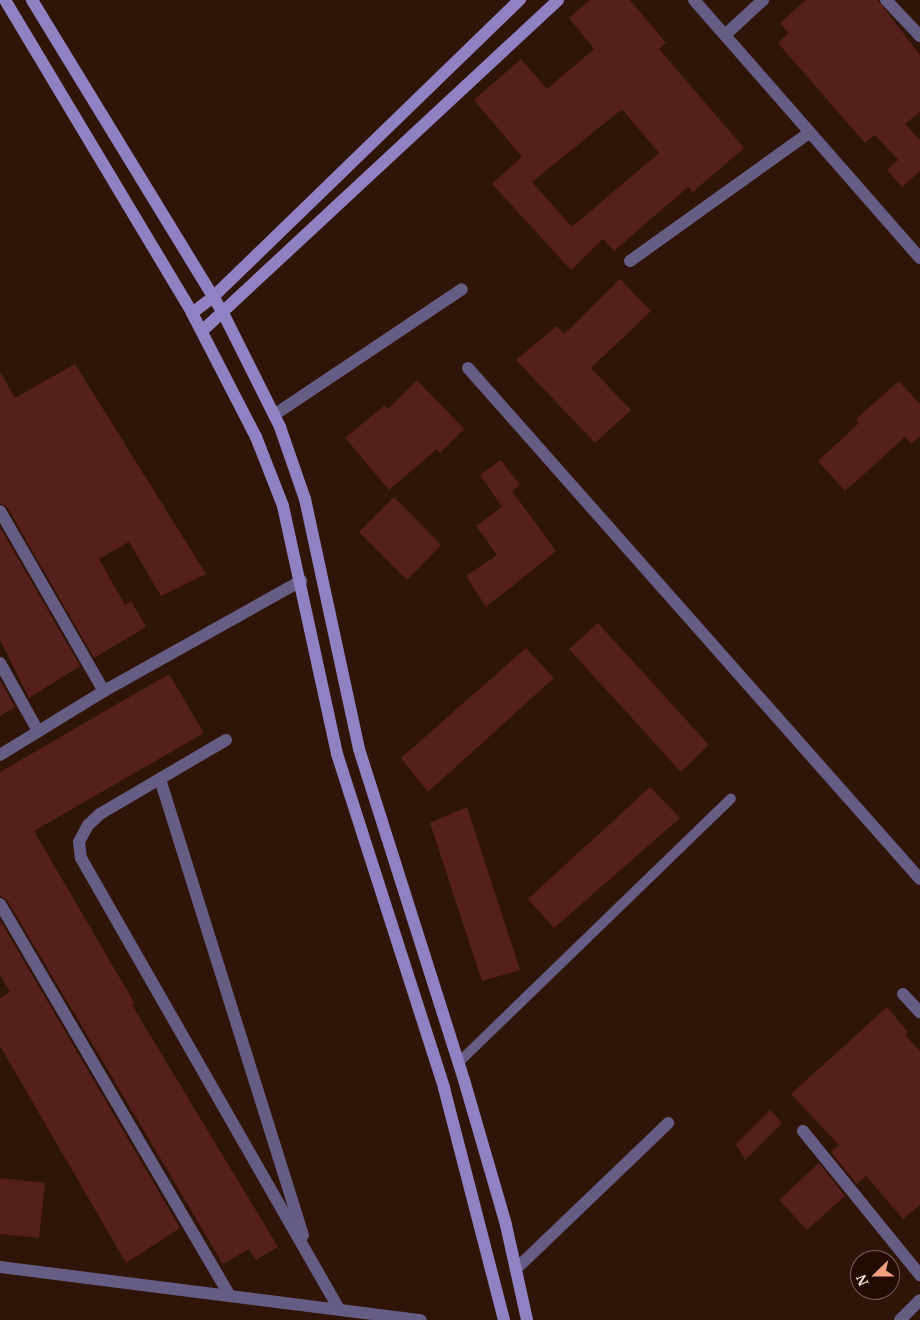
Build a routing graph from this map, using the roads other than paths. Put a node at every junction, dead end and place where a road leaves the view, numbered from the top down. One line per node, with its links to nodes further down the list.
1 (5, 0): 16 (main road)
2 (32, 0): 14 (main road)
3 (520, 0): 14 (main road)
4 (558, 0): 15 (main road)
5 (694, 0): 8 (street)
6 (763, 0): 8 (street)
7 (886, 0): 9 (street)
8 (725, 35): 10 (street)
9 (920, 36)
10 (810, 132): 11 (street); 12 (street)
11 (920, 258)
12 (630, 261)
13 (462, 289): 19 (street)
14 (212, 298): 15 (main road); 16 (main road)
15 (222, 311): 17 (main road); 19 (main road)
16 (192, 313): 17 (main road)
17 (202, 331): 21 (main road)
18 (468, 368): 29 (street)
19 (274, 415): 33 (main road)
20 (0, 510): 23 (street)
21 (301, 581): 23 (street); 44 (main road)
22 (0, 663): 24 (street)
23 (104, 691): 24 (street)
24 (38, 732): 26 (street)
25 (226, 740): 27 (street)
26 (2, 749)
27 (160, 779): 36 (street); 36 (street)
28 (730, 798): 33 (lane)
29 (920, 879)
30 (0, 904): 40 (street)
31 (903, 994): 32 (street)
32 (920, 1012)
33 (458, 1064): 38 (main road)
34 (668, 1123): 38 (street)
35 (803, 1131): 39 (street)
36 (310, 1258): 42 (street)
37 (0, 1267): 40 (street)
38 (516, 1269): 45 (main road)
39 (920, 1275)
40 (229, 1295): 42 (street)
41 (920, 1300): 46 (street)
42 (339, 1309): 43 (street)
43 (422, 1320)
44 (504, 1320)
45 (527, 1320)
46 (900, 1320)

